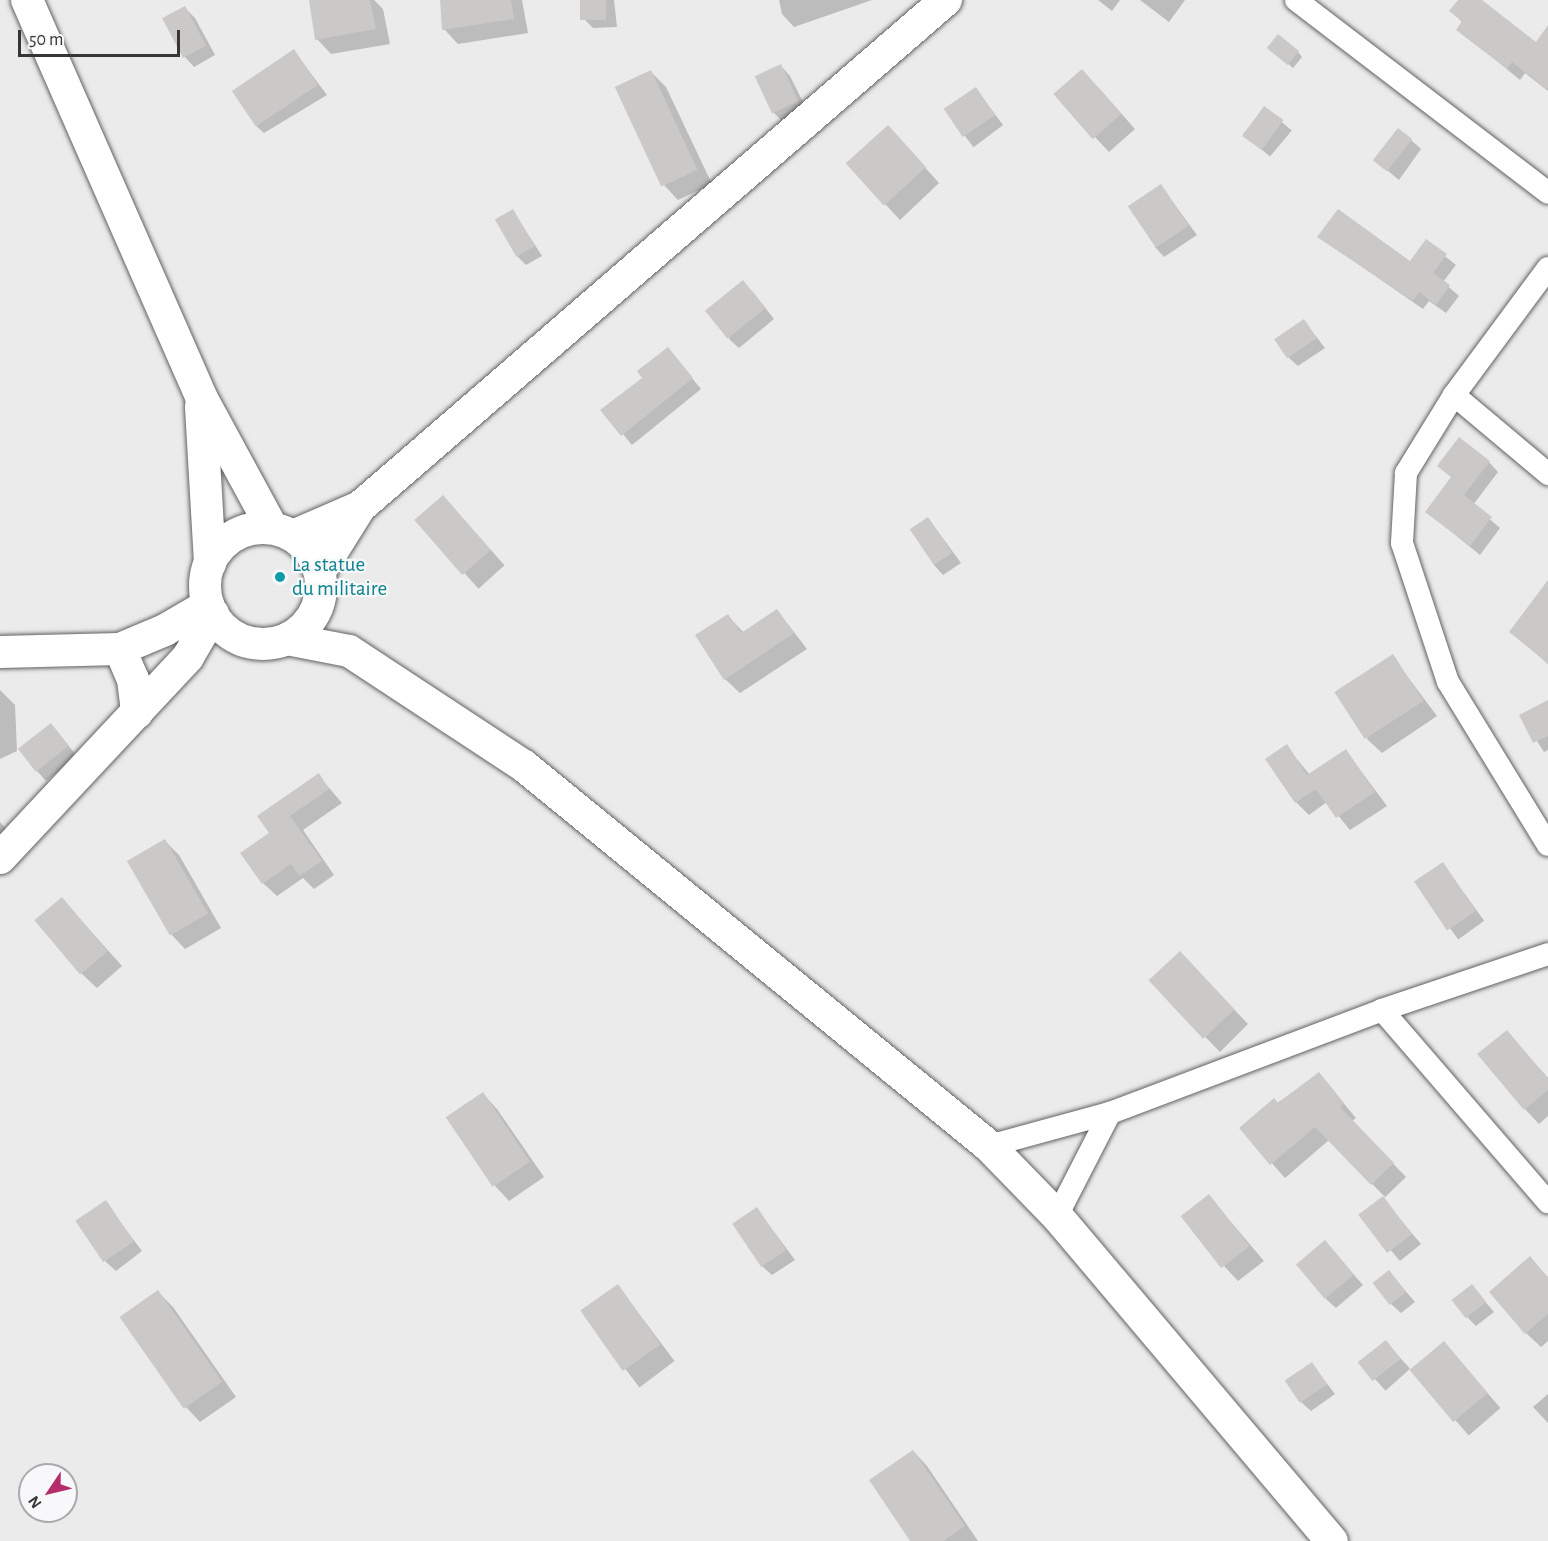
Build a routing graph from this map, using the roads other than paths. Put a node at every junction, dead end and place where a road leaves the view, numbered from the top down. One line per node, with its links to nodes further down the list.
1 (27, 0): 7 (main road)
2 (946, 0): 9 (main road)
3 (1296, 0): 4 (street)
4 (1548, 193)
5 (1548, 268): 6 (street)
6 (1454, 396): 8 (street); 21 (street)
7 (201, 398): 10 (main road); 11 (main road)
8 (1548, 474)
9 (360, 507): 10 (main road); 12 (main road)
10 (283, 532): 11 (main road); 12 (main road)
11 (210, 564): 13 (main road)
12 (320, 582): 15 (main road); 17 (main road)
13 (210, 609): 14 (main road); 16 (main road); 19 (main road)
14 (240, 639): 15 (main road); 19 (main road)
15 (287, 639): 17 (main road)
16 (120, 649): 18 (main road); 20 (main road)
17 (349, 651): 26 (main road)
18 (0, 652)
19 (188, 657): 20 (main road)
20 (137, 714): 22 (main road)
21 (1548, 845)
22 (0, 858)
23 (1548, 954): 24 (street)
24 (1382, 1010): 25 (street); 27 (street)
25 (1110, 1113): 26 (street); 28 (street)
26 (989, 1146): 28 (main road)
27 (1548, 1202)
28 (1057, 1216): 29 (main road)
29 (1332, 1541)

